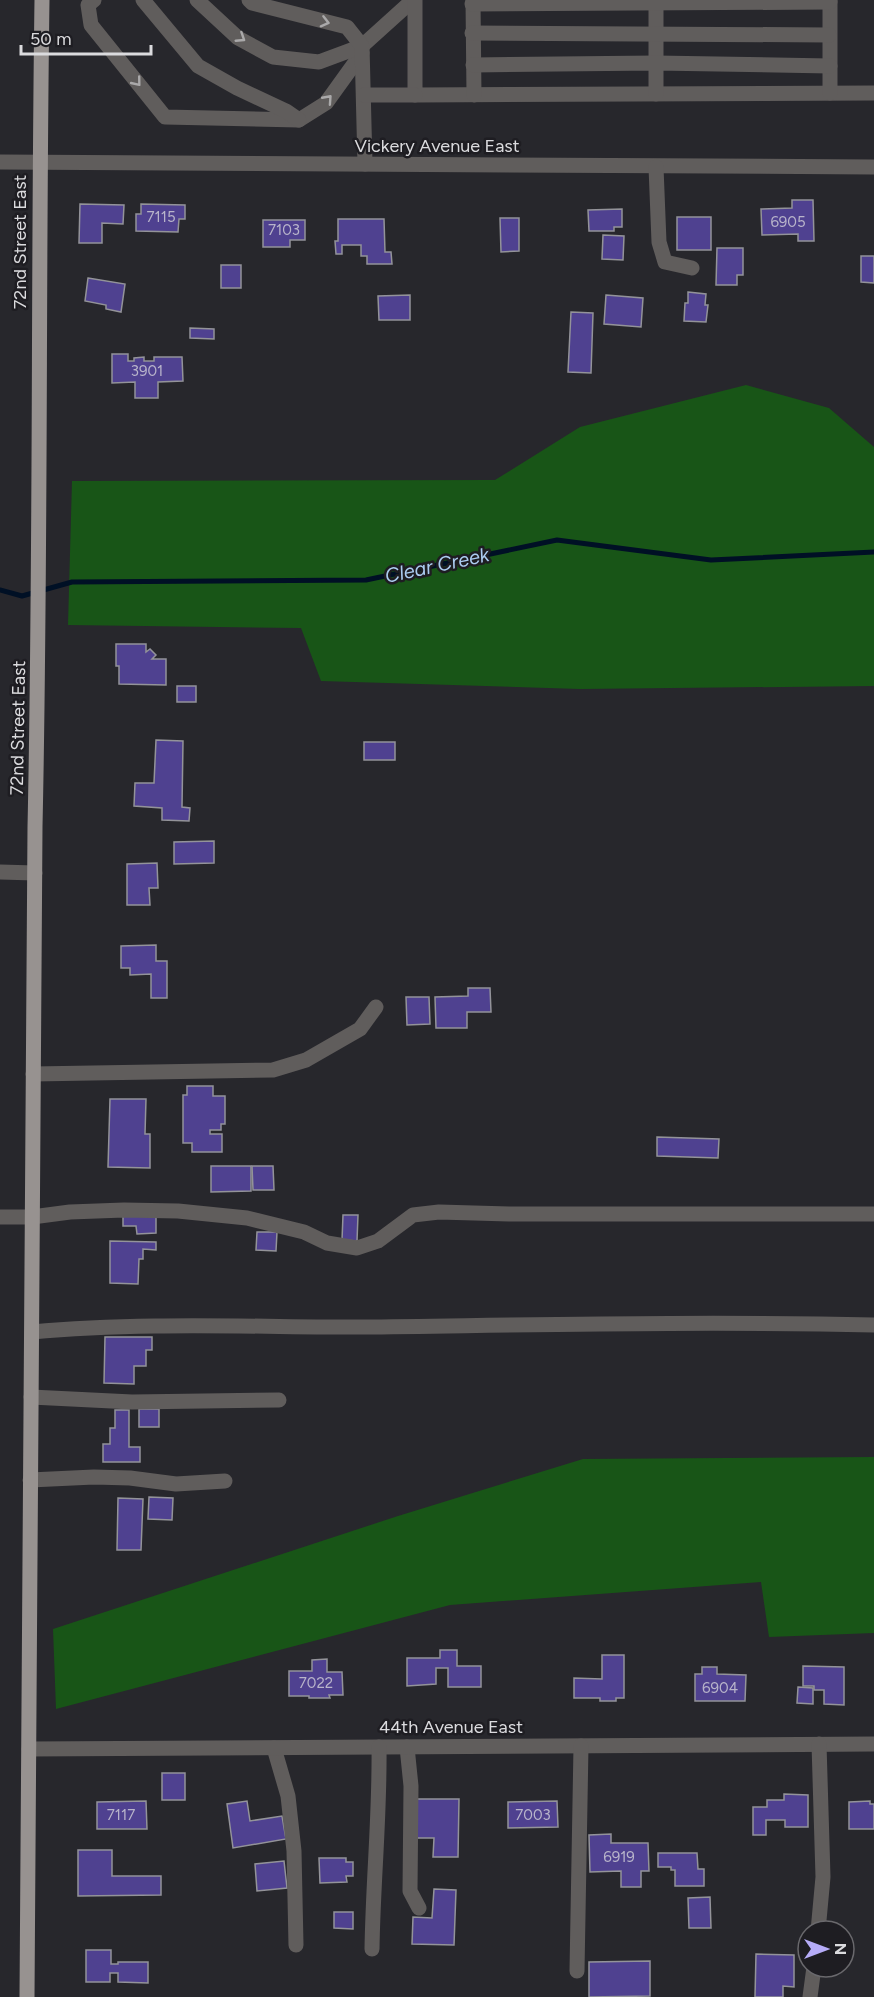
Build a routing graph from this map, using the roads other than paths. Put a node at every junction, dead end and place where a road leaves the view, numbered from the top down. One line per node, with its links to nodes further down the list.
1 (42, 0): 25 (main road, 72nd Street East)
2 (94, 0): 23 (street, one-way to 23)
3 (143, 0): 23 (street)
4 (197, 0): 13 (street, one-way to 13)
5 (249, 0): 13 (street, one-way to 13)
6 (414, 0): 13 (street); 21 (street)
7 (656, 1): 8 (street); 9 (street); 11 (street)
8 (830, 1): 12 (street)
9 (472, 2): 10 (street)
10 (472, 33): 11 (street); 15 (street)
11 (656, 35): 12 (street); 14 (street)
12 (829, 35): 16 (street)
13 (362, 50): 20 (street); 23 (street, one-way to 13)
14 (656, 63): 15 (street); 16 (street); 19 (street)
15 (473, 65): 22 (street)
16 (830, 66): 17 (street)
17 (830, 93): 18 (street); 19 (street)
18 (874, 93)
19 (656, 94): 22 (street)
20 (364, 95): 21 (street); 26 (street)
21 (415, 95): 22 (street)
22 (474, 95)
23 (299, 120)
24 (0, 162): 25 (street, Vickery Avenue East)
25 (40, 162): 26 (street, Vickery Avenue East); 31 (main road, 72nd Street East)
26 (365, 164): 27 (street, Vickery Avenue East)
27 (656, 167): 28 (street, Vickery Avenue East); 29 (street)
28 (874, 167)
29 (692, 268)
30 (0, 872): 31 (street)
31 (34, 873): 33 (main road, 72nd Street East)
32 (376, 1007): 33 (street)
33 (33, 1074): 36 (main road, 72nd Street East)
34 (874, 1214): 36 (street)
35 (0, 1217): 36 (street)
36 (32, 1217): 38 (main road, 72nd Street East)
37 (874, 1325): 38 (street)
38 (32, 1332): 39 (main road, 72nd Street East)
39 (31, 1397): 40 (street); 41 (main road, 72nd Street East)
40 (279, 1400)
41 (30, 1480): 42 (street); 49 (main road, 72nd Street East)
42 (225, 1481)
43 (819, 1744): 44 (street, 44th Avenue East); 45 (street, 44th Avenue East); 51 (street)
44 (874, 1744)
45 (581, 1746): 47 (street, 44th Avenue East); 54 (street)
46 (379, 1747): 47 (street, 44th Avenue East); 48 (street, 44th Avenue East); 53 (street)
47 (407, 1747): 50 (street)
48 (274, 1748): 49 (street, 44th Avenue East); 52 (street)
49 (29, 1749): 56 (main road, 72nd Street East)
50 (419, 1908)
51 (819, 1919)
52 (296, 1945)
53 (372, 1949)
54 (577, 1971)
55 (812, 1979): 57 (street)
56 (27, 1997)
57 (810, 1997)

